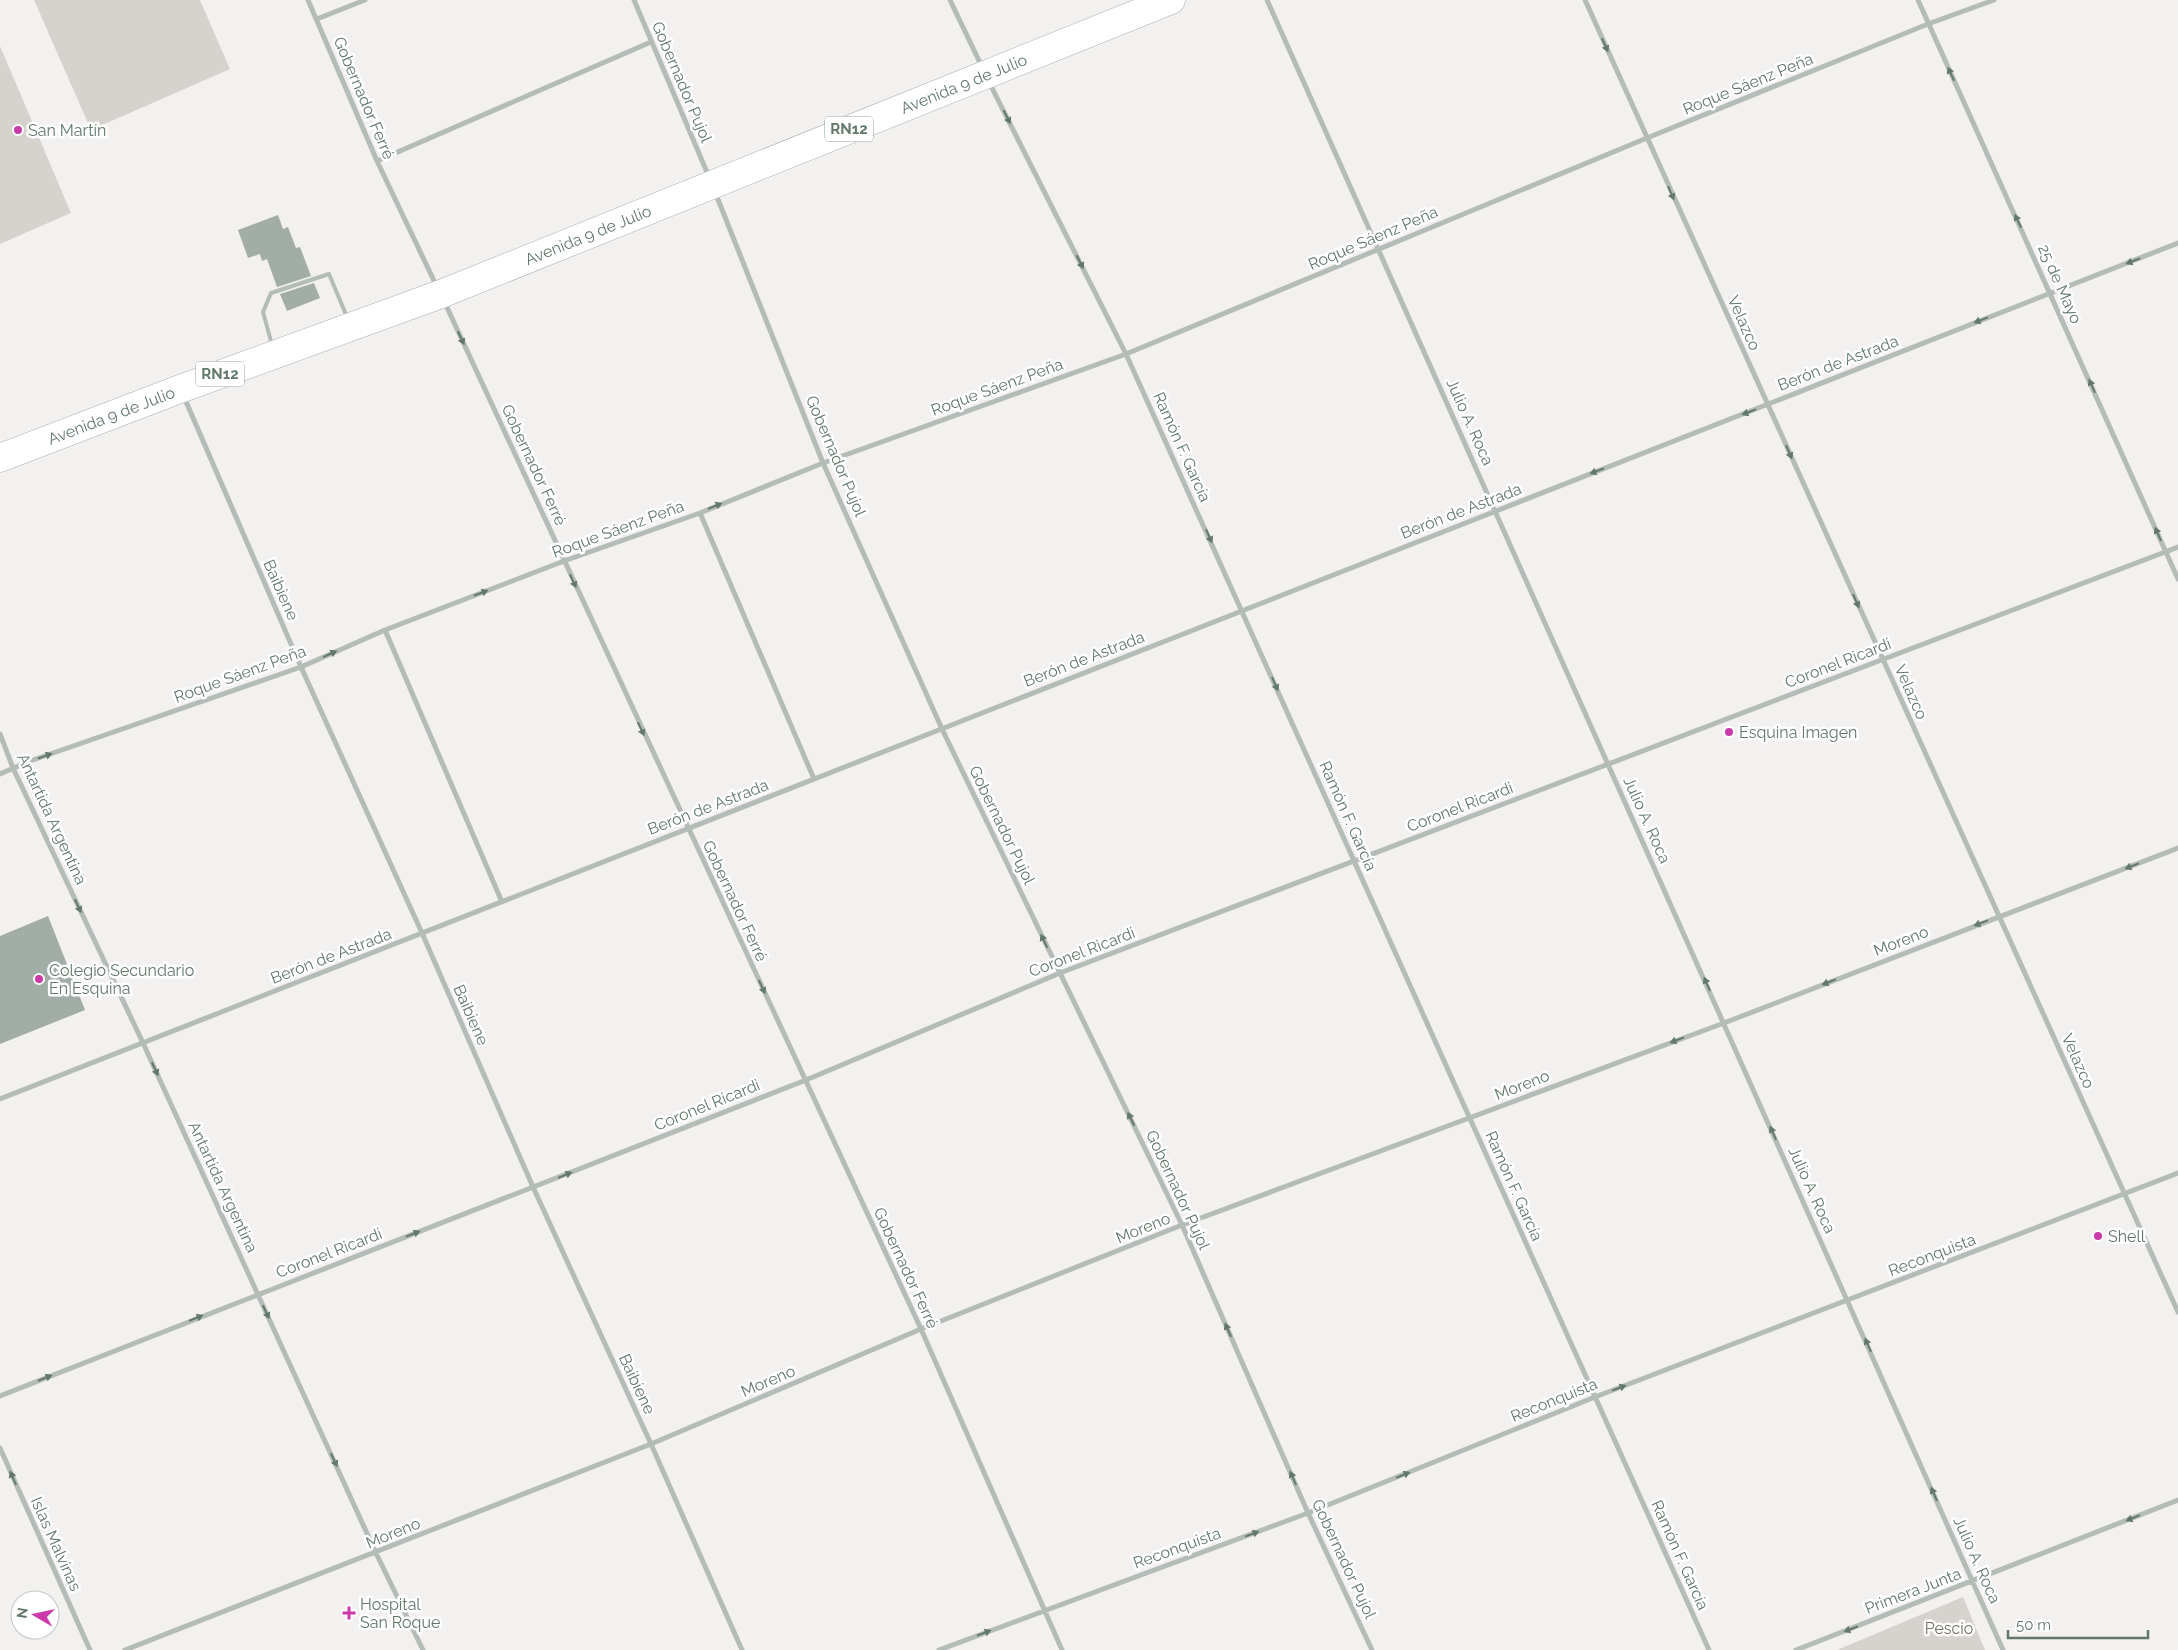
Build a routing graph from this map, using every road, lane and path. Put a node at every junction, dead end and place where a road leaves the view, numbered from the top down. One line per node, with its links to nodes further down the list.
1 (308, 0): 10 (street, Gobernador Ferré)
2 (365, 0): 10 (street)
3 (634, 0): 12 (street, Gobernador Pujol)
4 (950, 0): 13 (street, Ramón F. García)
5 (1170, 0): 13 (highway, Avenida 9 de Julio / RN12)
6 (1267, 0): 18 (street, Julio A. Roca)
7 (1585, 0): 14 (street, Velazco, one-way to 14)
8 (1918, 0): 11 (street, 25 de Mayo)
9 (1994, 0): 11 (street, Roque Sáenz Peña)
10 (317, 19): 15 (street, Gobernador Ferré)
11 (1928, 24): 14 (street, Roque Sáenz Peña); 19 (street, 25 de Mayo, one-way to 11)
12 (651, 42): 15 (street); 16 (street, Gobernador Pujol)
13 (985, 74): 16 (highway, Avenida 9 de Julio / RN12); 23 (street, Ramón F. García, one-way to 23)
14 (1647, 138): 18 (street, Roque Sáenz Peña); 25 (street, Velazco, one-way to 25)
15 (377, 161): 20 (street, Gobernador Ferré)
16 (712, 184): 20 (highway, Avenida 9 de Julio / RN12); 27 (street, Gobernador Pujol)
17 (2178, 243): 19 (street, Berón de Astrada, one-way to 19)
18 (1379, 249): 23 (street, Roque Sáenz Peña); 28 (street, Julio A. Roca)
19 (2051, 293): 25 (street, Berón de Astrada, one-way to 25); 31 (street, 25 de Mayo, one-way to 19)
20 (441, 294): 21 (highway, Avenida 9 de Julio / RN12); 32 (street, Gobernador Ferré, one-way to 32)
21 (351, 326): 22 (highway, Avenida 9 de Julio / RN12); 22 (lane)
22 (274, 354): 24 (highway, Avenida 9 de Julio / RN12)
23 (1126, 354): 27 (street, Roque Sáenz Peña); 34 (street, Ramón F. García, one-way to 34)
24 (180, 388): 26 (highway, Avenida 9 de Julio / RN12); 37 (street, Baibiene)
25 (1768, 404): 28 (street, Berón de Astrada, one-way to 28); 36 (street, Velazco, one-way to 36)
26 (0, 458)
27 (824, 463): 29 (street, Roque Sáenz Peña, one-way to 27); 38 (street, Gobernador Pujol)
28 (1496, 511): 34 (street, Berón de Astrada); 40 (street, Julio A. Roca)
29 (700, 512): 32 (street, Roque Sáenz Peña); 43 (street)
30 (2178, 546): 31 (street, Coronel Ricardi)
31 (2166, 551): 33 (street, 25 de Mayo); 36 (street, Coronel Ricardi)
32 (564, 561): 35 (street, Roque Sáenz Peña, one-way to 32); 44 (street, Gobernador Ferré, one-way to 44)
33 (2178, 579)
34 (1243, 610): 38 (street, Berón de Astrada); 46 (street, Ramón F. García, one-way to 46)
35 (384, 630): 37 (street, Roque Sáenz Peña, one-way to 35); 47 (street)
36 (1882, 659): 40 (street, Coronel Ricardi); 48 (street, Velazco)
37 (301, 667): 41 (street, Roque Sáenz Peña, one-way to 37); 49 (street, Baibiene)
38 (942, 729): 43 (street, Berón de Astrada); 50 (street, Gobernador Pujol, one-way to 38)
39 (0, 734): 41 (street, Antartida Argentina)
40 (1609, 765): 46 (street, Coronel Ricardi); 51 (street, Julio A. Roca, one-way to 40)
41 (14, 768): 42 (street, Roque Sáenz Peña); 52 (street, Antartida Argentina, one-way to 52)
42 (0, 774)
43 (814, 779): 44 (street, Berón de Astrada)
44 (687, 829): 47 (street, Berón de Astrada); 53 (street, Gobernador Ferré, one-way to 53)
45 (2178, 848): 48 (street, Moreno, one-way to 48)
46 (1354, 860): 50 (street, Coronel Ricardi); 55 (street, Ramón F. García)
47 (502, 902): 49 (street, Berón de Astrada)
48 (1999, 916): 51 (street, Moreno, one-way to 51); 58 (street, Velazco)
49 (422, 933): 52 (street, Berón de Astrada); 57 (street, Baibiene)
50 (1060, 974): 53 (street, Coronel Ricardi); 59 (street, Gobernador Pujol, one-way to 50)
51 (1724, 1023): 55 (street, Moreno, one-way to 55); 61 (street, Julio A. Roca, one-way to 51)
52 (143, 1043): 54 (street, Berón de Astrada); 60 (street, Antartida Argentina, one-way to 60)
53 (806, 1080): 57 (street, Coronel Ricardi, one-way to 53); 63 (street, Gobernador Ferré)
54 (0, 1099)
55 (1470, 1118): 59 (street, Moreno); 65 (street, Ramón F. García)
56 (2178, 1173): 58 (street, Reconquista)
57 (533, 1187): 60 (street, Coronel Ricardi, one-way to 57); 66 (street, Baibiene)
58 (2124, 1194): 61 (street, Reconquista); 62 (street, Velazco)
59 (1182, 1225): 63 (street, Moreno); 69 (street, Gobernador Pujol, one-way to 59)
60 (258, 1294): 64 (street, Coronel Ricardi, one-way to 60); 70 (street, Antartida Argentina, one-way to 70)
61 (1848, 1301): 65 (street, Reconquista, one-way to 61); 71 (street, Julio A. Roca, one-way to 61)
62 (2178, 1312)
63 (921, 1329): 66 (street, Moreno); 72 (street, Gobernador Ferré)
64 (0, 1396)
65 (1595, 1397): 69 (street, Reconquista, one-way to 65); 80 (street, Ramón F. García)
66 (651, 1444): 70 (street, Moreno); 76 (street, Baibiene)
67 (0, 1448): 73 (street, Islas Malvinas, one-way to 67)
68 (2178, 1500): 71 (street, Primera Junta, one-way to 71)
69 (1308, 1513): 72 (street, Reconquista, one-way to 69); 79 (street, Gobernador Pujol)
70 (376, 1553): 74 (street, Moreno); 75 (street, Antartida Argentina)
71 (1973, 1581): 81 (street, Primera Junta, one-way to 81); 82 (street, Julio A. Roca)
72 (1044, 1610): 77 (street, Reconquista, one-way to 72); 78 (street, Gobernador Ferré)
73 (90, 1650)
74 (125, 1650)
75 (423, 1650)
76 (742, 1650)
77 (939, 1650)
78 (1062, 1650)
79 (1372, 1650)
80 (1708, 1650)
81 (1796, 1650)
82 (2003, 1650)

